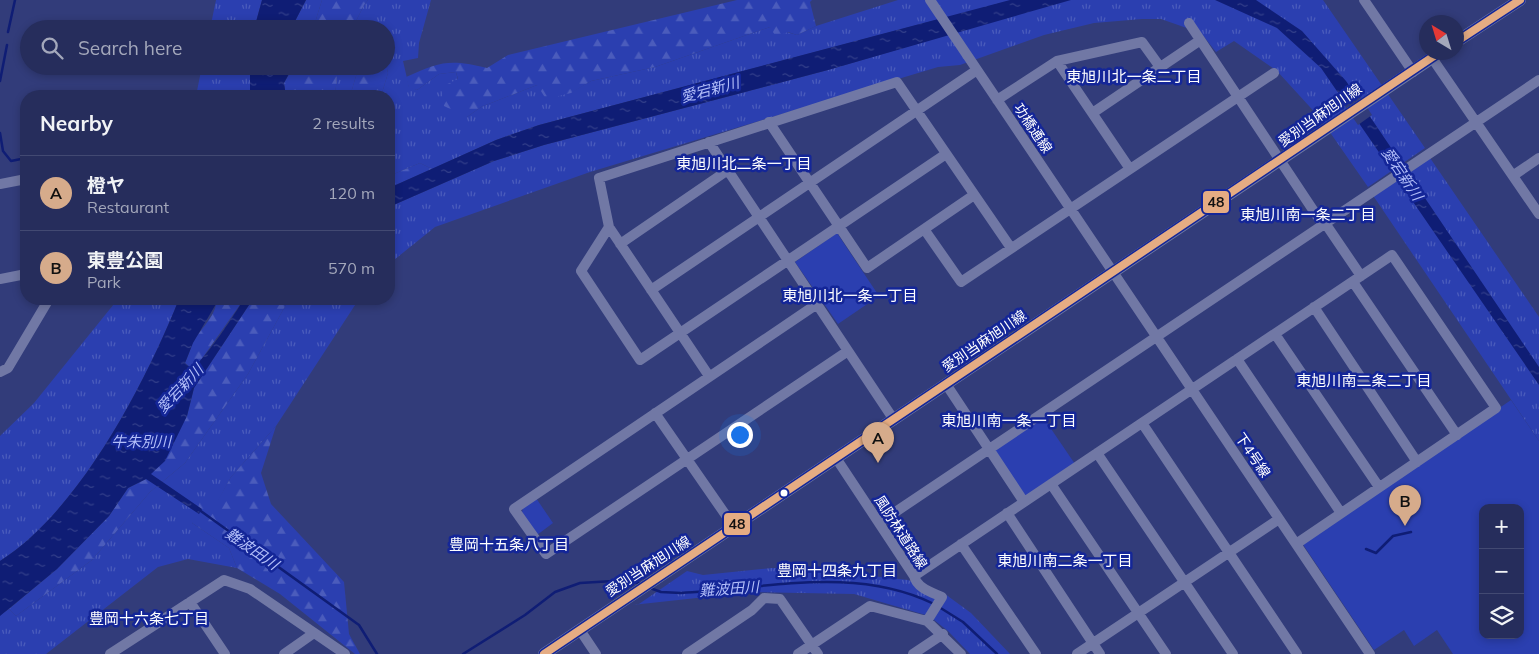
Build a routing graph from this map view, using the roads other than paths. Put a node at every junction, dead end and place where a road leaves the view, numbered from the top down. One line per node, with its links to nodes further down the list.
1 (1520, 0): 5 (main road)
2 (1368, 1): 12 (street)
3 (931, 2): 11 (street, 功橋通線)
4 (1189, 23): 6 (street)
5 (1464, 37)
6 (1199, 41): 10 (street); 15 (street)
7 (1430, 60): 12 (main road, 愛別当麻旭川線)
8 (1440, 60): 20 (street)
9 (1058, 61): 10 (street); 16 (street); 18 (street)
10 (1160, 67): 18 (street)
11 (977, 70): 16 (street, 功橋通線); 17 (street)
12 (1413, 72): 24 (main road, 愛別当麻旭川線)
13 (1274, 74): 15 (street)
14 (1539, 80): 20 (street)
15 (1238, 98): 24 (street); 25 (street)
16 (997, 100): 32 (street, 功橋通線)
17 (916, 110): 19 (street); 22 (street); 29 (street)
18 (1094, 112): 25 (street)
19 (769, 122): 21 (street); 29 (street)
20 (1476, 122): 27 (street); 35 (street)
21 (709, 142): 26 (street); 37 (street)
22 (946, 154): 31 (street); 36 (street)
23 (1539, 158): 27 (street)
24 (1280, 162): 35 (street); 42 (main road, 愛別当麻旭川線)
25 (1130, 169): 32 (street)
26 (728, 170): 34 (street); 39 (street)
27 (1514, 175): 33 (street)
28 (20, 180): 30 (street)
29 (809, 183): 34 (street); 36 (street)
30 (0, 184)
31 (974, 195): 38 (street); 40 (street)
32 (1071, 209): 40 (street); 42 (street, 功橋通線)
33 (1539, 214)
34 (759, 217): 41 (street); 46 (street)
35 (1324, 224): 45 (street); 52 (street)
36 (838, 226): 38 (street); 41 (street)
37 (609, 227): 39 (street); 50 (street)
38 (924, 229): 40 (street)
39 (620, 244): 46 (street)
40 (1010, 248)
41 (787, 260): 47 (street); 50 (street)
42 (1114, 272): 52 (street, 下4号線); 57 (main road, 愛別当麻旭川線)
43 (20, 275): 44 (street)
44 (0, 279)
45 (1357, 279): 49 (street); 62 (street); 62 (street)
46 (651, 290): 50 (street)
47 (817, 304): 53 (street); 56 (street)
48 (45, 305): 55 (street)
49 (1314, 307): 51 (street); 67 (street)
50 (680, 333): 56 (street)
51 (1275, 334): 54 (street); 69 (street)
52 (1157, 337): 58 (street, 下4号線); 63 (street)
53 (848, 351): 60 (street); 66 (street)
54 (1236, 359): 58 (street); 72 (street)
55 (0, 372)
56 (709, 376): 59 (street)
57 (946, 384): 60 (main road, 愛別当麻旭川線); 63 (street)
58 (1192, 389): 61 (street); 73 (street, 下4号線)
59 (655, 413): 66 (street); 66 (street)
60 (894, 420): 65 (main road, 愛別当麻旭川線)
61 (1142, 423): 64 (street); 78 (street)
62 (1457, 435): 67 (street)
63 (988, 449): 70 (street); 74 (street)
64 (1097, 453): 68 (street); 80 (street)
65 (836, 458): 74 (street, 風防林道路線); 75 (main road, 愛別当麻旭川線)
66 (687, 459): 75 (street)
67 (1417, 462): 69 (street)
68 (1051, 484): 70 (street); 82 (street)
69 (1379, 487): 72 (street)
70 (1024, 502): 71 (street)
71 (1007, 513): 76 (street); 87 (street)
72 (1341, 513): 77 (street)
73 (1279, 519): 77 (street, 下4号線); 78 (street)
74 (880, 523): 79 (street, 風防林道路線)
75 (734, 527): 84 (main road, 愛別当麻旭川線)
76 (962, 544): 79 (street); 100 (street)
77 (1296, 544): 106 (street, 下4号線)
78 (1229, 552): 80 (street); 105 (street)
79 (914, 576): 83 (street, 風防林道路線)
80 (1184, 582): 82 (street); 104 (street)
81 (190, 602): 85 (street); 89 (street); 90 (street)
82 (1139, 613): 87 (street); 103 (street)
83 (929, 617): 86 (street); 88 (street)
84 (580, 630): 93 (main road, 愛別当麻旭川線); 94 (street)
85 (314, 633): 91 (street); 92 (street)
86 (943, 634): 98 (street); 99 (street)
87 (1093, 644): 101 (street); 102 (street)
88 (812, 645): 95 (street); 96 (street); 97 (street)
89 (221, 652)
90 (110, 654)
91 (284, 654)
92 (345, 654)
93 (544, 654)
94 (596, 654)
95 (687, 654)
96 (798, 654)
97 (818, 654)
98 (913, 654)
99 (961, 654)
100 (1036, 654)
101 (1077, 654)
102 (1100, 654)
103 (1166, 654)
104 (1232, 654)
105 (1296, 654)
106 (1370, 654)

